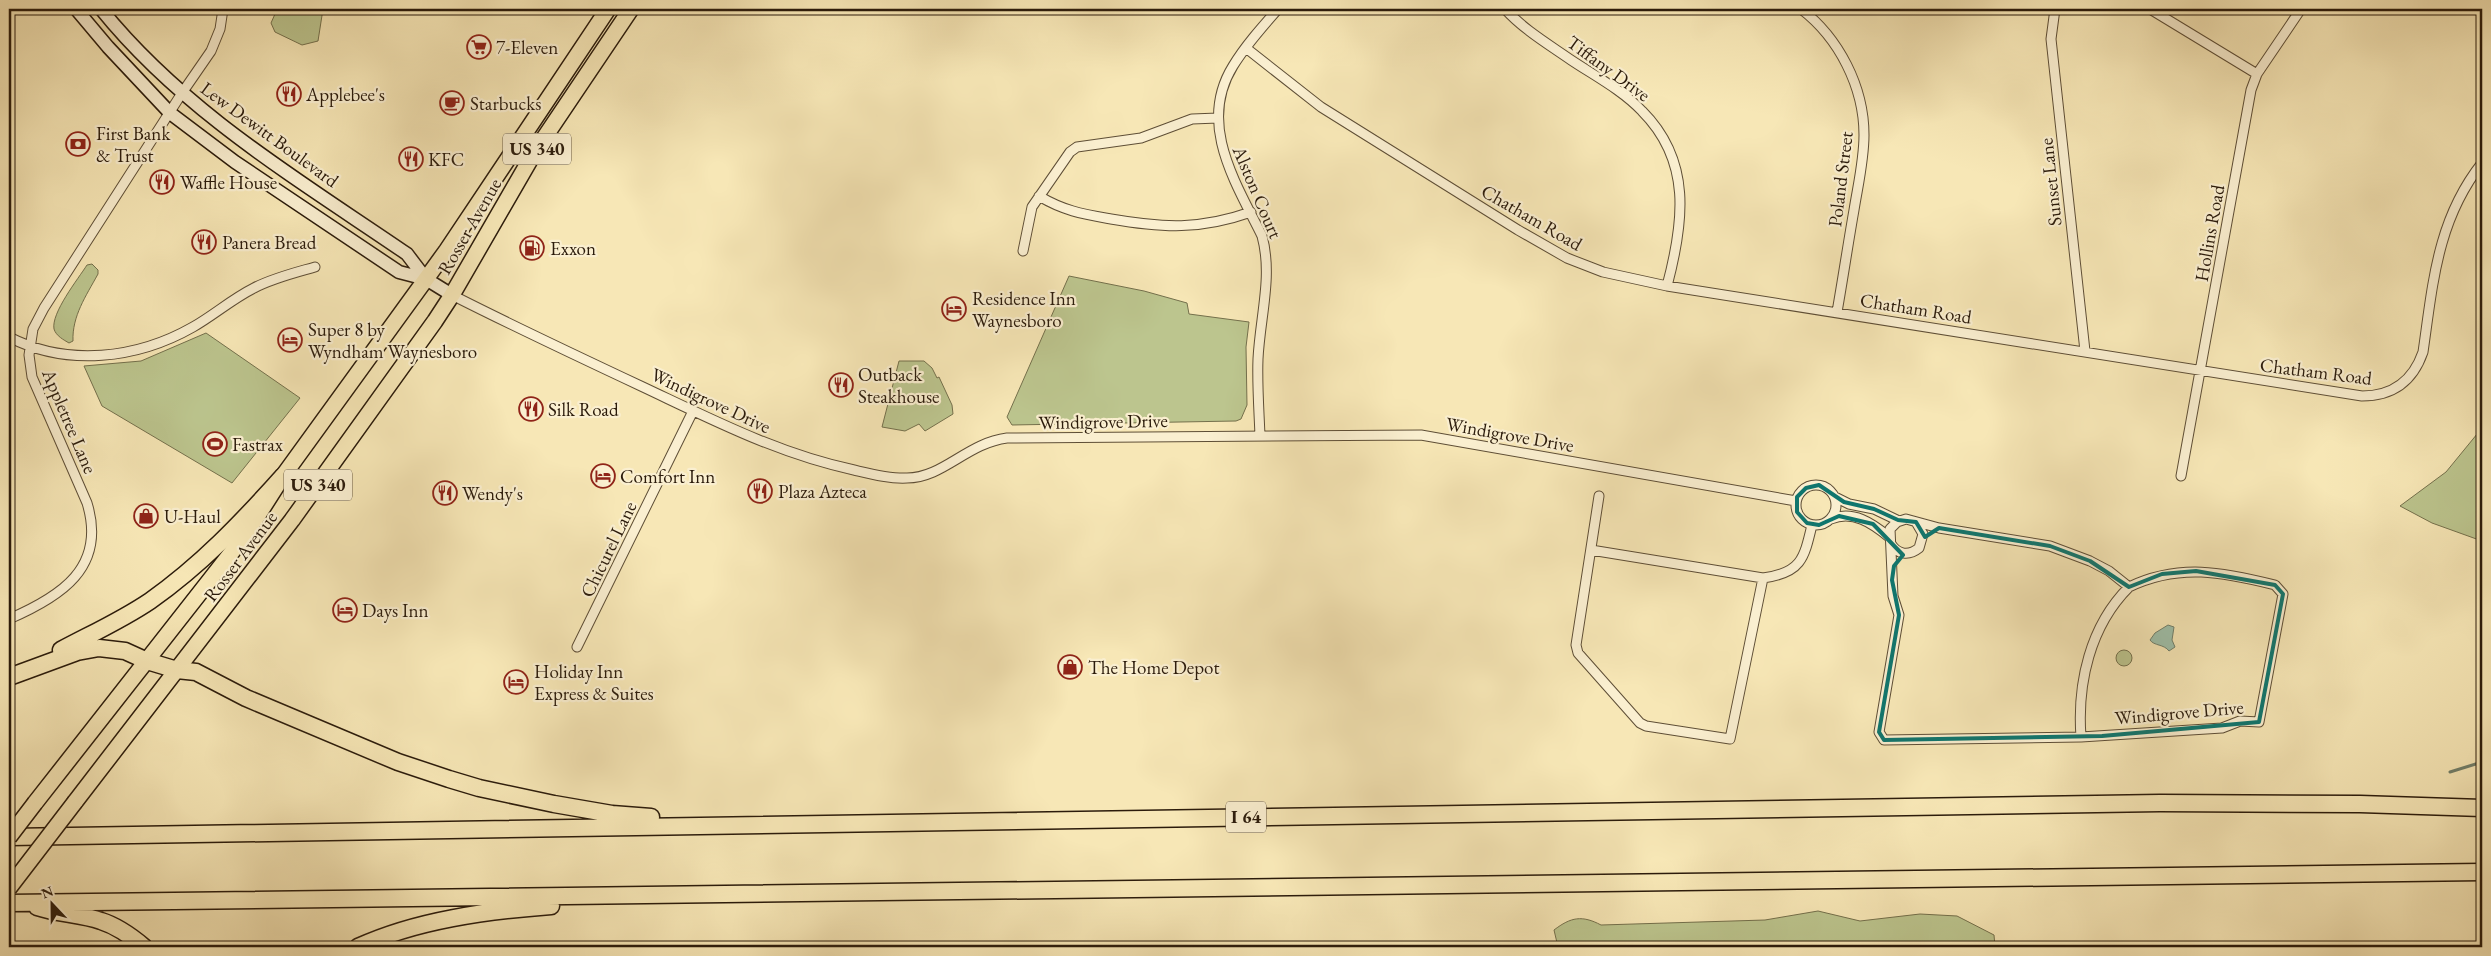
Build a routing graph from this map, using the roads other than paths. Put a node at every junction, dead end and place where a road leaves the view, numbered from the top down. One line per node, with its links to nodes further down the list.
1 (76, 9): 15 (main road, Lew Dewitt Boulevard)
2 (101, 9): 14 (main road, Lew Dewitt Boulevard)
3 (223, 9): 14 (street, Appletree Lane)
4 (608, 9): 22 (main road, Rosser Avenue / US 340)
5 (631, 9): 24 (main road, Rosser Avenue / US 340)
6 (1278, 9): 12 (street, Alston Court)
7 (1505, 9): 23 (street, Tiffany Drive)
8 (1802, 9): 25 (street, Poland Street)
9 (2055, 9): 28 (street, Sunset Lane)
10 (2150, 9): 13 (street)
11 (2301, 9): 13 (street, Hollins Road)
12 (1246, 48): 16 (street, Alston Court); 23 (street, Chatham Road)
13 (2257, 74): 29 (street, Hollins Road)
14 (182, 93): 15 (street, Appletree Lane); 22 (main road, Lew Dewitt Boulevard)
15 (170, 113): 22 (main road, Lew Dewitt Boulevard); 27 (street, Appletree Lane)
16 (1218, 118): 18 (street); 19 (street, Alston Court)
17 (2482, 163): 29 (street, Chatham Road)
18 (1039, 196): 19 (street); 20 (street)
19 (1250, 212): 31 (street, Alston Court)
20 (1023, 251)
21 (315, 267): 27 (street)
22 (426, 279): 24 (main road, Lew Dewitt Boulevard); 32 (main road, Rosser Avenue / US 340)
23 (1668, 286): 25 (street, Chatham Road)
24 (452, 295): 30 (street, Windigrove Drive); 52 (main road, Rosser Avenue / US 340)
25 (1837, 312): 28 (street, Chatham Road)
26 (9, 338): 27 (street)
27 (30, 346): 49 (street, Appletree Lane)
28 (2085, 351): 29 (street, Chatham Road)
29 (2200, 370): 33 (street, Hollins Road)
30 (693, 411): 31 (street, Windigrove Drive); 50 (street, Chicurel Lane)
31 (1260, 436): 36 (street, Windigrove Drive)
32 (283, 476): 51 (main road, Rosser Avenue / US 340); 53 (highway)
33 (2181, 476)
34 (1599, 496): 44 (street)
35 (1835, 497): 36 (street); 37 (street); 38 (street)
36 (1796, 502): 40 (street)
37 (1831, 519): 40 (street); 43 (street)
38 (1899, 521): 39 (street); 43 (street)
39 (1916, 522): 41 (street); 42 (street)
40 (1812, 525): 47 (street)
41 (1939, 528): 42 (street); 48 (street)
42 (1923, 539): 45 (street)
43 (1890, 540): 45 (street); 46 (street, Windigrove Drive)
44 (1591, 550): 47 (street); 47 (street)
45 (1907, 554): 46 (street)
46 (1894, 566): 54 (street, Windigrove Drive)
47 (1763, 578)
48 (2129, 587): 54 (street, Windigrove Drive); 54 (street, Windigrove Drive)
49 (9, 619)
50 (577, 647)
51 (147, 662): 52 (highway); 53 (highway); 57 (main road, Rosser Avenue / US 340, bridge)
52 (177, 670): 56 (highway); 59 (main road, Rosser Avenue / US 340, bridge)
53 (9, 677)
54 (2081, 736)
55 (2482, 808): 56 (highway, I 64)
56 (746, 825): 57 (highway, I 64)
57 (9, 837)
58 (2482, 872): 60 (highway)
59 (9, 888)
60 (704, 895): 61 (highway); 63 (highway)
61 (16, 902): 62 (highway)
62 (144, 947)
63 (358, 947)

